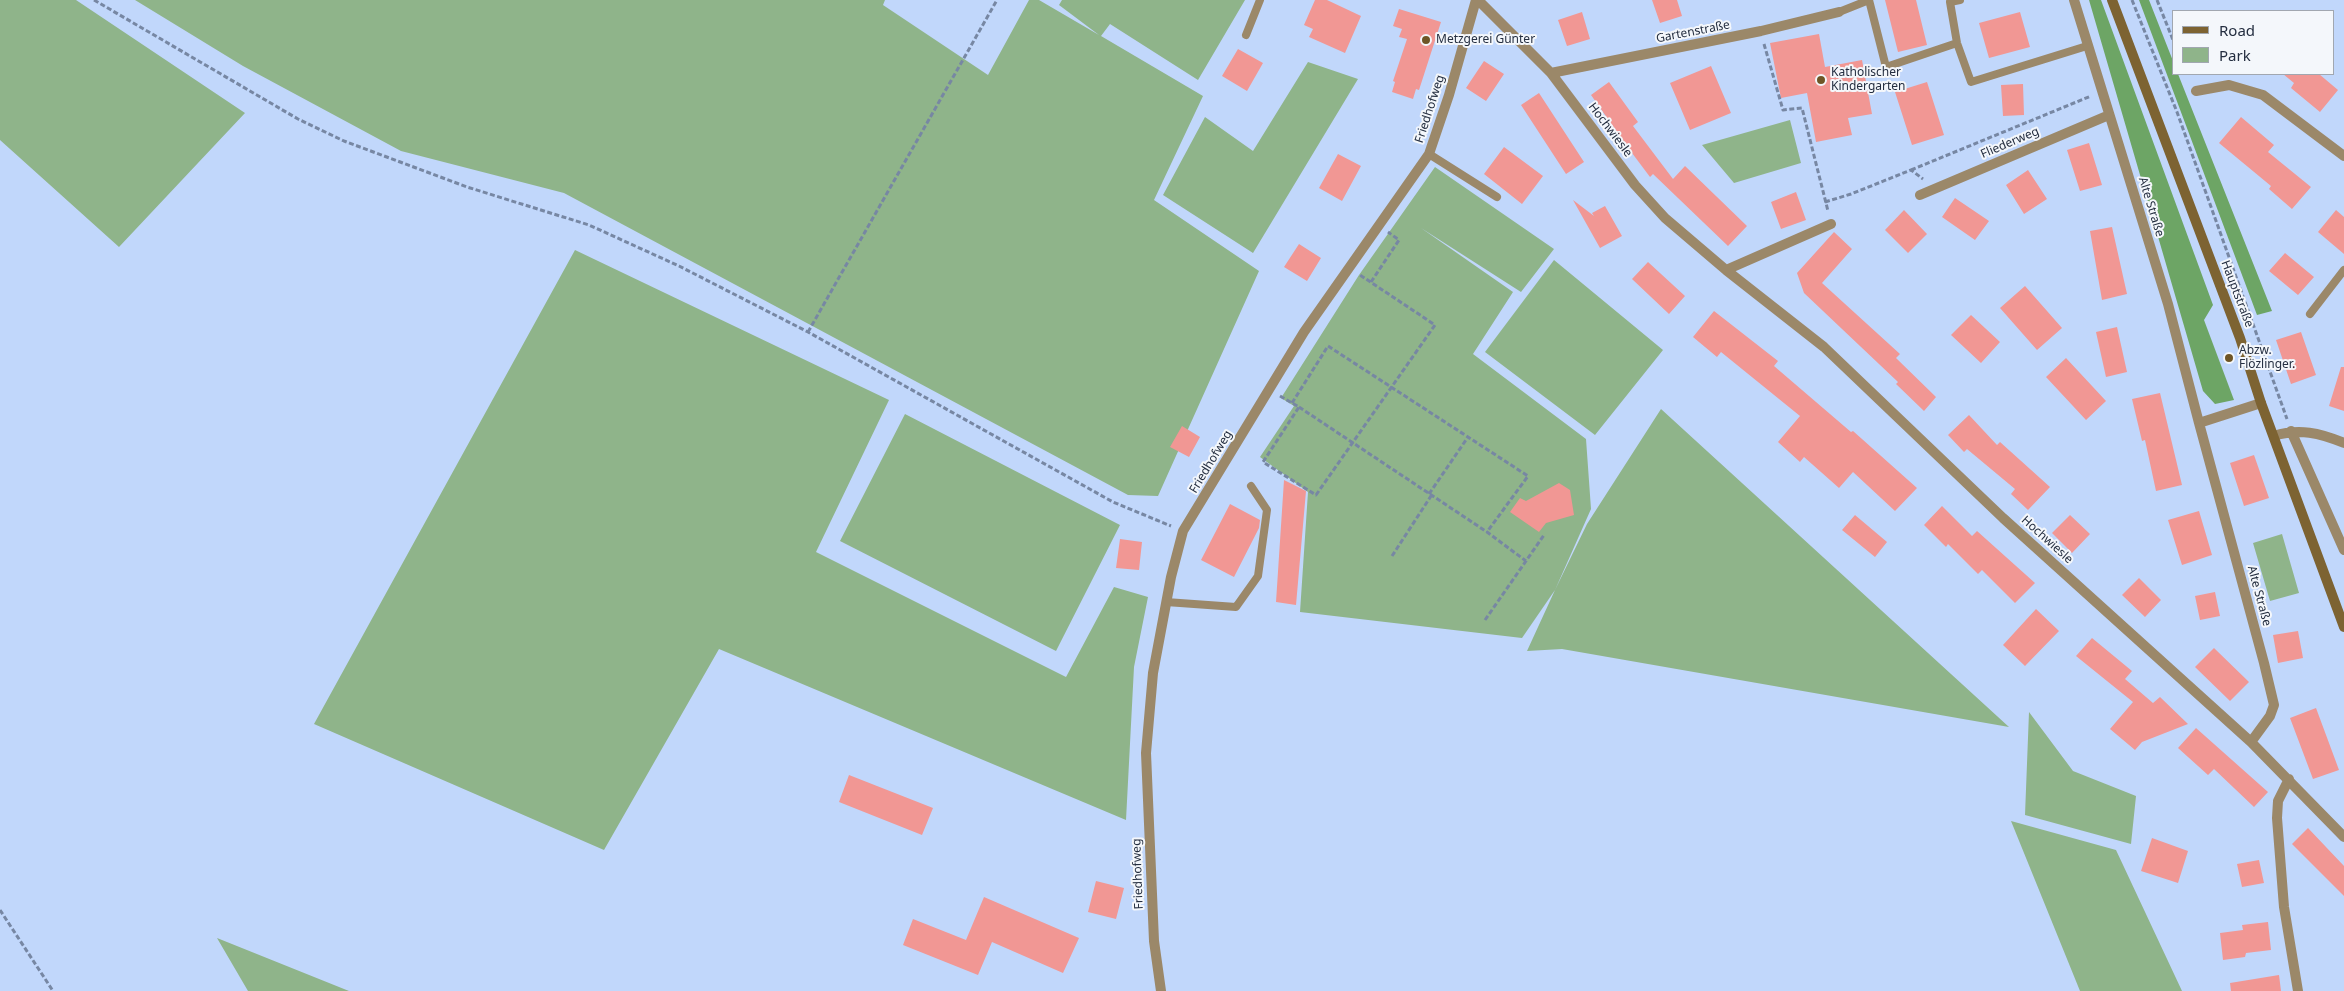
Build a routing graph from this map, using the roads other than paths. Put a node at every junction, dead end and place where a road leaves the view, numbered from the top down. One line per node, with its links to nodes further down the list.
1 (1260, 0): 7 (lane)
2 (1477, 0): 10 (street, Hochwiesle); 13 (street, Friedhofweg)
3 (1960, 0): 8 (lane)
4 (2074, 0): 9 (street, Alte Straße)
5 (2112, 0): 21 (street, Hauptstraße)
6 (1839, 12): 8 (lane); 10 (street, Gartenstraße)
7 (1246, 35)
8 (1957, 43): 9 (lane)
9 (2087, 46): 12 (street, Alte Straße)
10 (1551, 73): 18 (street, Hochwiesle)
11 (2196, 91): 14 (street)
12 (2109, 116): 15 (street, Fliederweg); 22 (street, Alte Straße)
13 (1429, 154): 16 (lane); 28 (street, Friedhofweg)
14 (2344, 156)
15 (1920, 195)
16 (1497, 197)
17 (1831, 224): 18 (street)
18 (1726, 270): 30 (street, Hochwiesle)
19 (2344, 270): 20 (lane)
20 (2310, 314)
21 (2261, 402): 22 (street); 24 (street, Hauptstraße)
22 (2199, 423): 30 (street, Alte Straße)
23 (2291, 431): 24 (street); 25 (street); 27 (street)
24 (2274, 436): 29 (street, Hauptstraße)
25 (2344, 443)
26 (1251, 486): 28 (lane)
27 (2344, 550)
28 (1166, 602): 33 (street, Friedhofweg)
29 (2344, 627)
30 (2251, 742): 31 (street, Hochwiesle)
31 (2289, 779): 32 (street, Hochwiesle); 34 (street)
32 (2344, 837)
33 (1161, 991)
34 (2298, 991)

